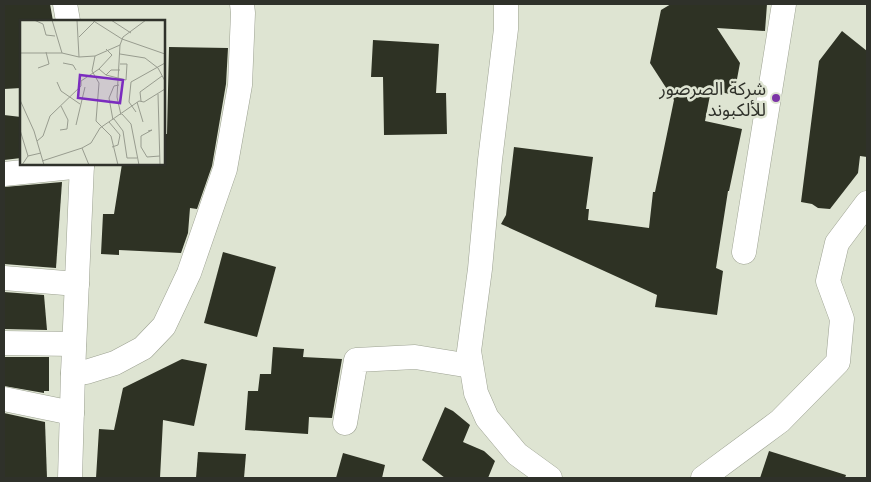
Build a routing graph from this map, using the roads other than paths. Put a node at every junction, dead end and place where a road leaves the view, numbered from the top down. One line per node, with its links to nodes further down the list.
1 (65, 4): 5 (street)
2 (242, 4): 15 (street)
3 (506, 4): 14 (street)
4 (784, 4): 9 (street)
5 (68, 20)
6 (82, 165): 7 (street); 11 (street)
7 (4, 174)
8 (867, 203): 21 (street)
9 (744, 252)
10 (4, 278): 11 (street)
11 (77, 284): 13 (street)
12 (4, 343): 13 (street)
13 (74, 344): 15 (street)
14 (471, 366): 18 (street); 20 (street)
15 (73, 373): 17 (street)
16 (4, 399): 17 (street)
17 (72, 413): 19 (street)
18 (345, 423)
19 (70, 478)
20 (550, 478)
21 (703, 478)

